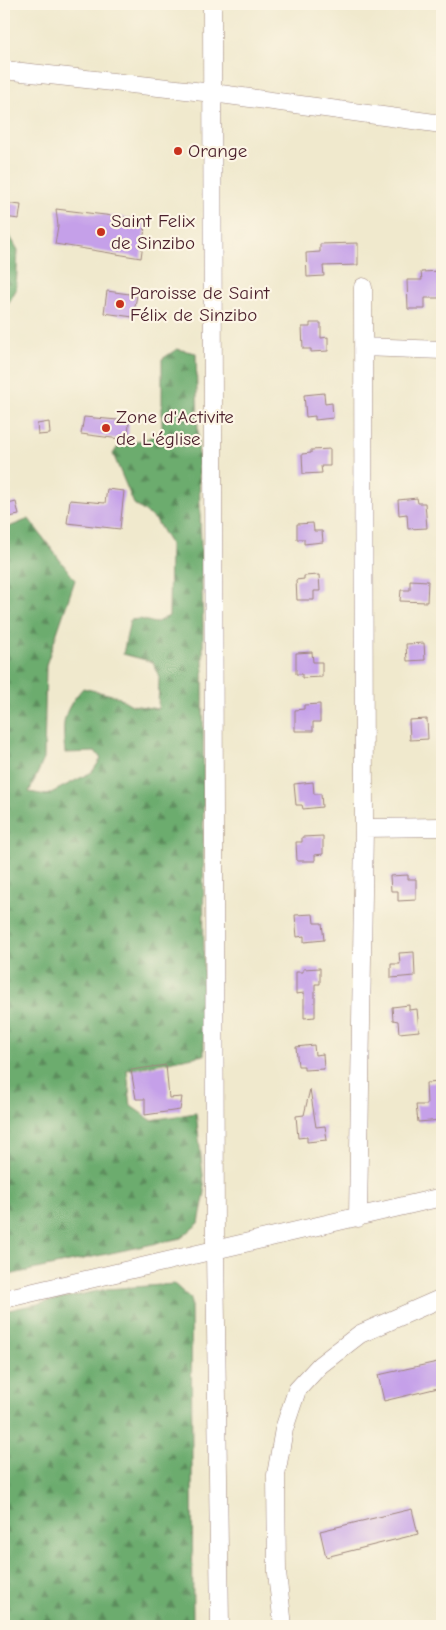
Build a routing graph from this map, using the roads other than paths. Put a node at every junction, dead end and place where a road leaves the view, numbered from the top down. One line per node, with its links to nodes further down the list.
1 (212, 4): 3 (street)
2 (4, 70): 3 (street)
3 (213, 92): 4 (street); 12 (street)
4 (442, 124)
5 (363, 287): 6 (street)
6 (363, 347): 7 (street); 9 (street)
7 (442, 350)
8 (442, 827): 9 (street)
9 (364, 828): 11 (street)
10 (442, 1197): 11 (street)
11 (358, 1218): 12 (street)
12 (215, 1250): 14 (street); 15 (street)
13 (442, 1298): 16 (street)
14 (4, 1299)
15 (220, 1626)
16 (283, 1626)

